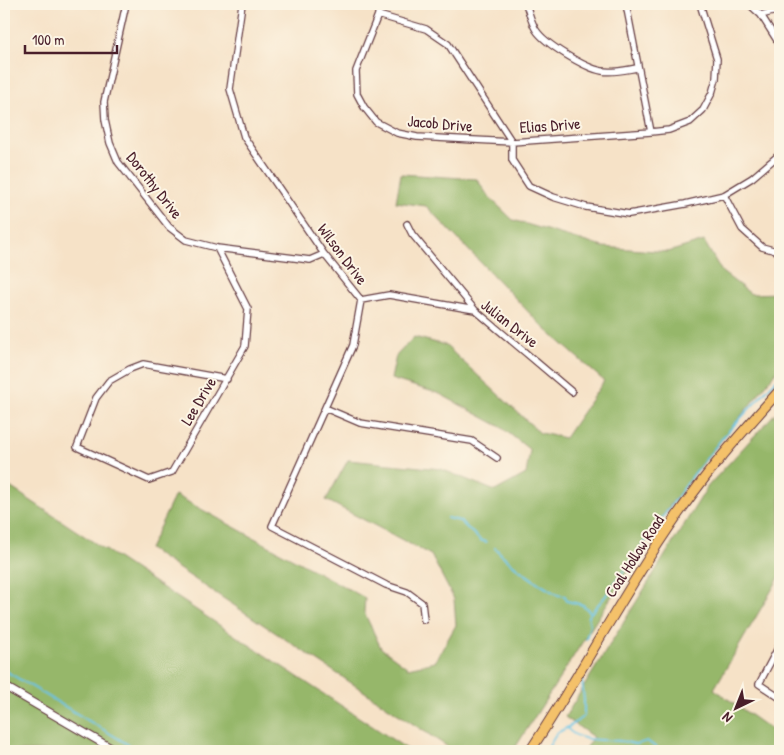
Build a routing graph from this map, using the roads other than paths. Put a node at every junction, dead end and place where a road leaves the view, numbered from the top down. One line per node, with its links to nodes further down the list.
1 (126, 4): 18 (street, Dorothy Drive)
2 (242, 4): 20 (street, Wilson Drive)
3 (379, 4): 9 (street, Jacob Drive)
4 (526, 4): 12 (street)
5 (626, 4): 12 (street)
6 (700, 4): 13 (street, Elias Drive)
7 (749, 4): 10 (street)
8 (780, 10): 10 (street)
9 (378, 15): 14 (street); 14 (street, Jacob Drive)
10 (761, 15): 11 (street)
11 (780, 45)
12 (637, 68): 13 (street)
13 (651, 132): 14 (street, Elias Drive)
14 (512, 142): 16 (street, Elias Drive)
15 (780, 154): 16 (street, Elias Drive)
16 (724, 195): 19 (street)
17 (407, 224): 22 (street)
18 (217, 248): 20 (street, Dorothy Drive); 23 (street, Lee Drive)
19 (780, 252)
20 (324, 254): 21 (street, Wilson Drive)
21 (361, 300): 22 (street, Julian Drive); 26 (street, Wilson Drive)
22 (475, 310): 25 (street, Julian Drive)
23 (227, 379): 23 (street, Lee Drive)
24 (780, 390): 33 (main road, Coal Hollow Road)
25 (572, 392)
26 (325, 408): 27 (street); 28 (street, Wilson Drive)
27 (497, 458)
28 (424, 620)
29 (780, 644): 31 (street)
30 (4, 686): 32 (street)
31 (780, 698)
32 (116, 751)
33 (530, 751)

